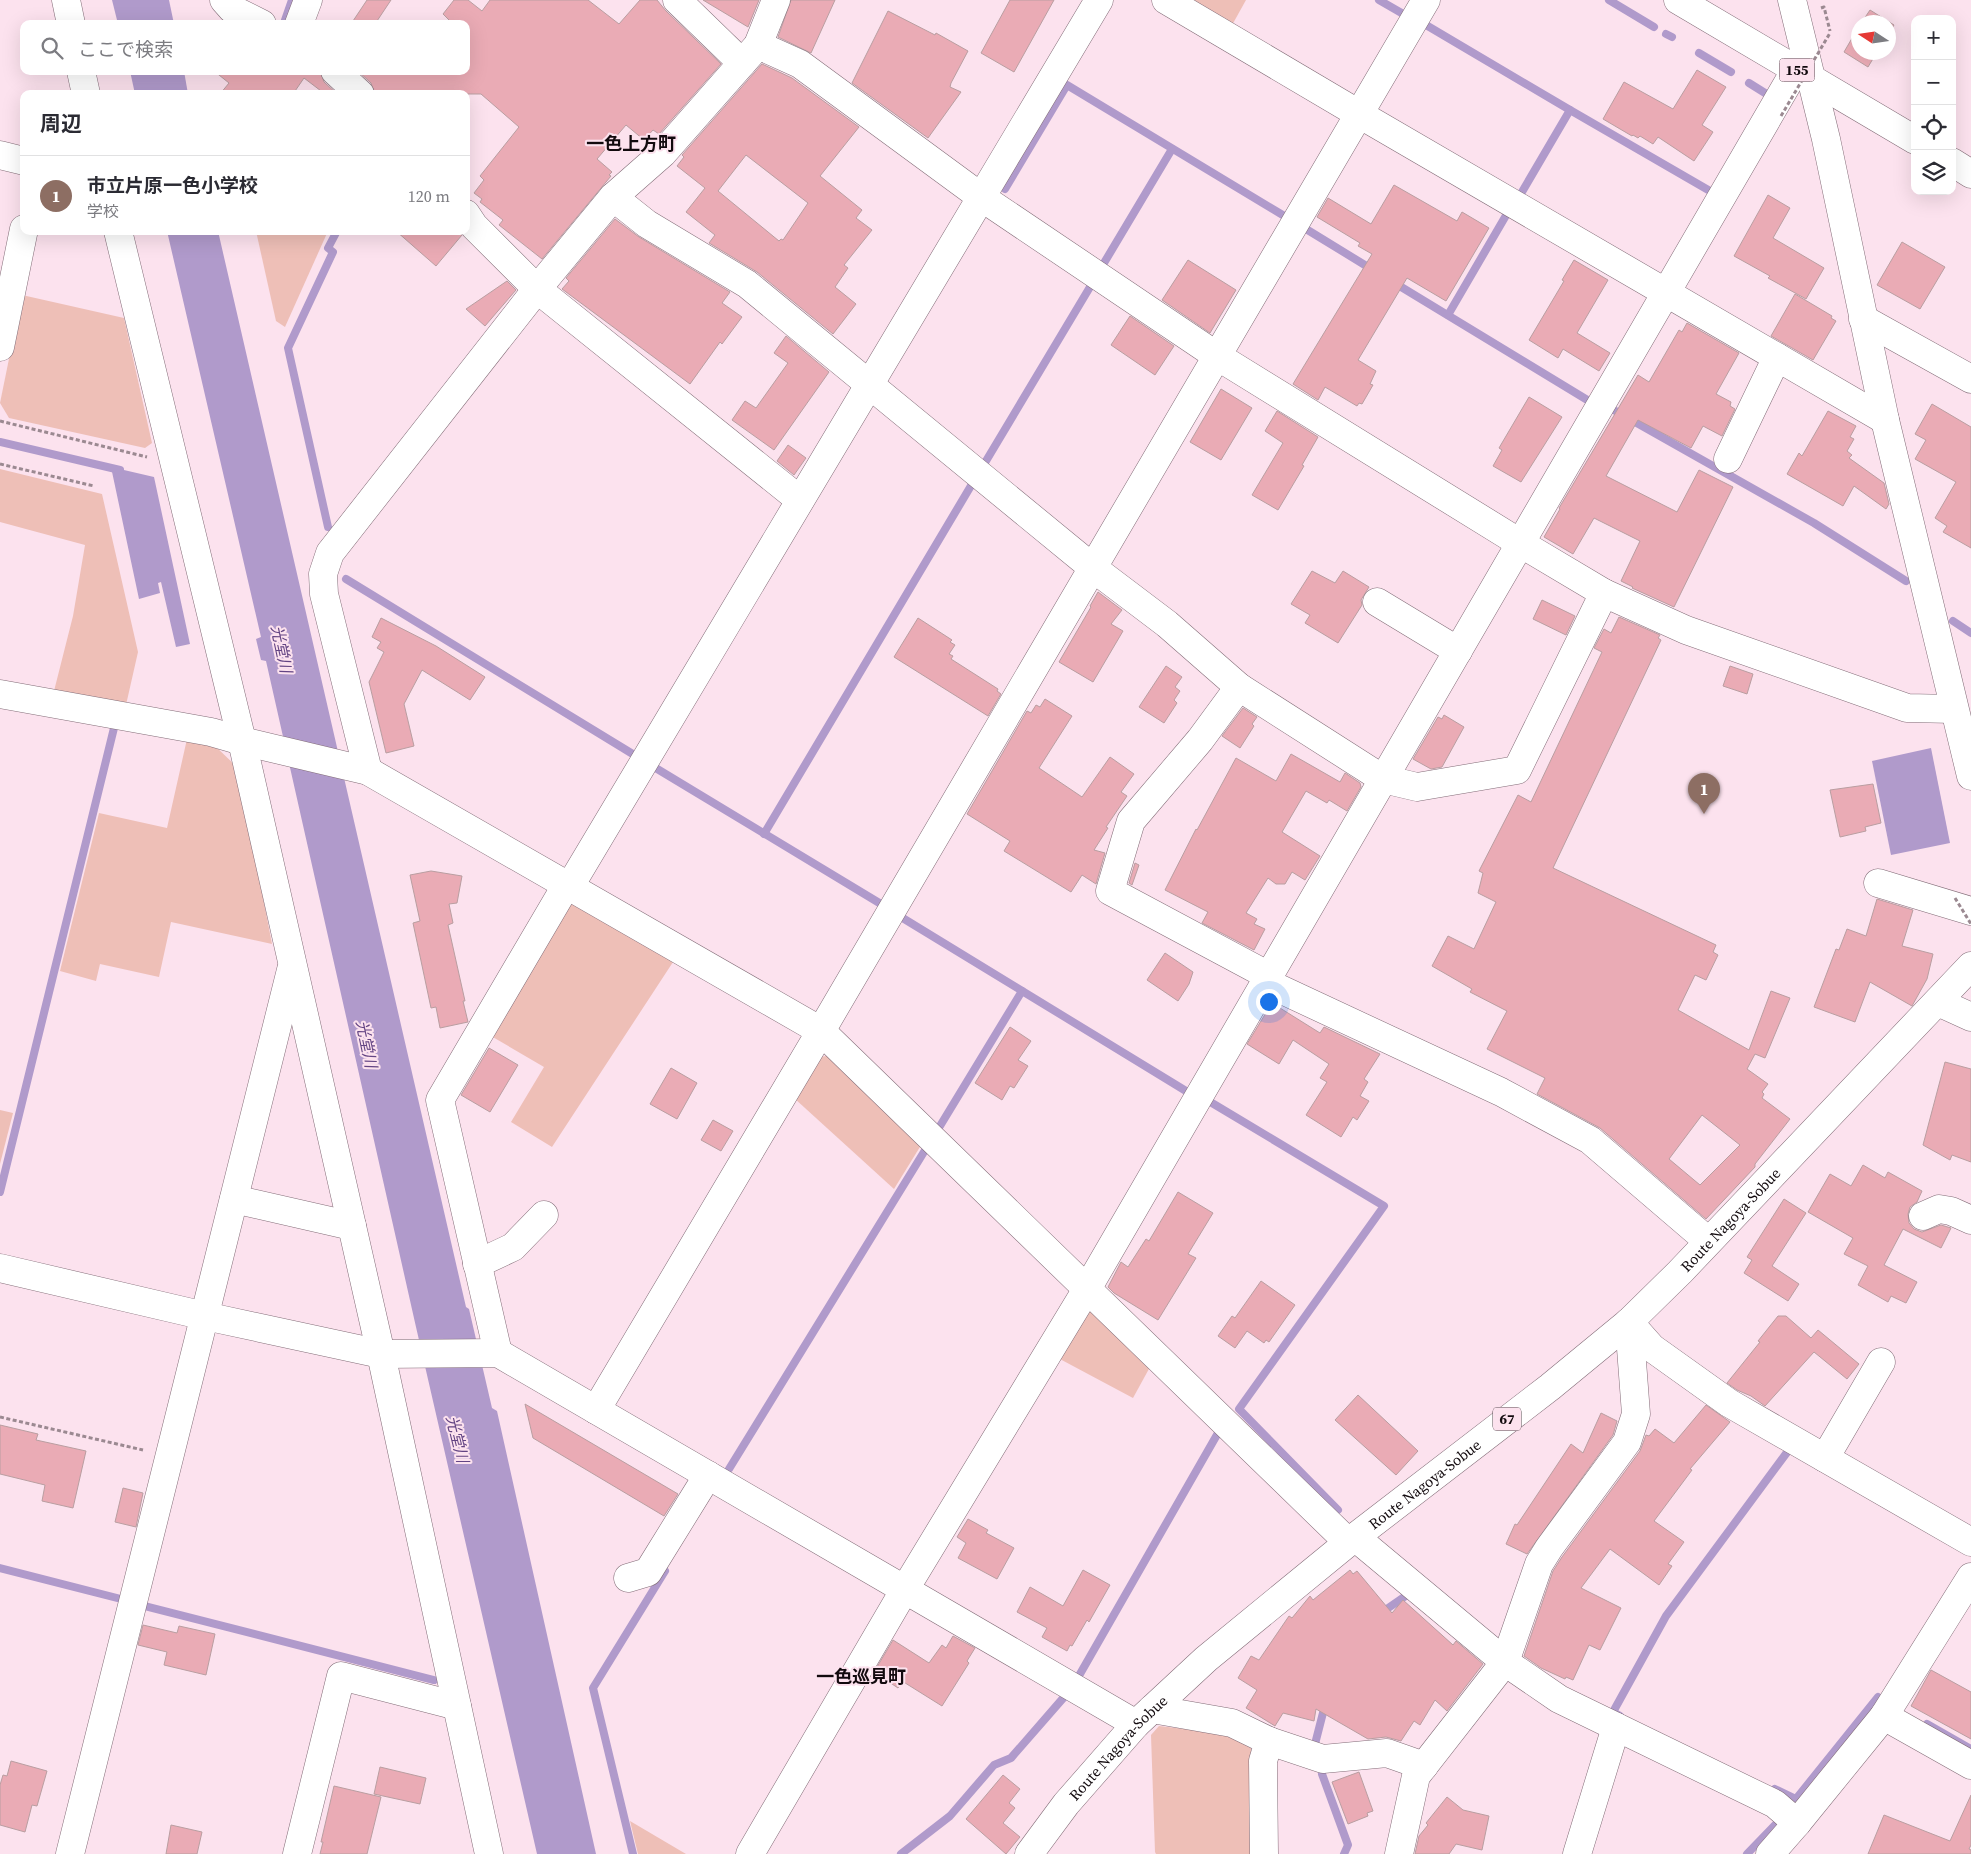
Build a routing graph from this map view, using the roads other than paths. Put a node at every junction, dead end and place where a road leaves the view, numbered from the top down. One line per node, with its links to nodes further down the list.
1 (66, 0): 11 (main road)
2 (224, 0): 12 (main road)
3 (308, 0): 13 (main road)
4 (676, 0): 14 (main road)
5 (776, 0): 14 (main road)
6 (1099, 0): 25 (main road)
7 (1166, 0): 20 (main road)
8 (1426, 0): 20 (main road)
9 (1678, 0): 15 (main road, 155)
10 (1792, 0): 15 (main road)
11 (70, 20)
12 (254, 20)
13 (300, 20)
14 (750, 54): 24 (main road); 25 (main road)
15 (1803, 74): 21 (main road, 155); 30 (main road); 31 (main road)
16 (82, 75): 18 (main road)
17 (339, 75): 19 (main road)
18 (85, 90)
19 (356, 90)
20 (1359, 114): 30 (main road); 33 (main road)
21 (1911, 138)
22 (0, 155): 23 (main road)
23 (20, 160)
24 (612, 197): 29 (main road); 36 (main road)
25 (981, 197): 33 (main road); 36 (main road)
26 (470, 220): 29 (main road)
27 (23, 235): 32 (main road)
28 (119, 235): 48 (main road)
29 (537, 289): 39 (main road); 49 (main road)
30 (1666, 292): 34 (main road); 40 (main road)
31 (1863, 319): 35 (main road); 37 (main road)
32 (0, 347)
33 (1217, 356): 40 (main road); 41 (main road)
34 (1777, 357): 37 (main road); 38 (main road)
35 (1971, 379)
36 (870, 383): 39 (main road); 41 (main road)
37 (1885, 420): 47 (main road)
38 (1728, 459)
39 (800, 500): 53 (main road)
40 (1520, 543): 42 (main road); 44 (main road)
41 (1093, 568): 45 (main road); 60 (main road)
42 (1604, 593): 47 (main road); 51 (main road)
43 (1377, 602): 44 (main road)
44 (1458, 651): 51 (main road)
45 (1238, 687): 51 (main road); 57 (main road)
46 (0, 694): 48 (main road)
47 (1954, 709): 50 (main road)
48 (253, 744): 49 (main road); 55 (main road)
49 (365, 770): 53 (main road)
50 (1971, 776)
51 (1383, 779): 57 (main road)
52 (1878, 883): 54 (main road)
53 (568, 885): 60 (main road); 67 (main road)
54 (1963, 905)
55 (293, 965): 61 (main road); 65 (main road)
56 (1971, 966): 58 (main road, Route Nagoya-Sobue / 67)
57 (1267, 979): 66 (main road); 69 (main road)
58 (1938, 1002): 59 (main road); 66 (main road, Route Nagoya-Sobue / 67)
59 (1971, 1017)
60 (821, 1031): 69 (main road); 75 (main road)
61 (234, 1199): 65 (main road); 70 (main road)
62 (544, 1215): 67 (main road)
63 (1922, 1216): 64 (main road)
64 (1971, 1220)
65 (352, 1226): 73 (main road)
66 (1708, 1241): 71 (main road, Route Nagoya-Sobue / 67)
67 (477, 1264): 72 (main road)
68 (0, 1268): 70 (main road)
69 (1087, 1289): 78 (main road); 82 (main road)
70 (205, 1316): 73 (main road); 92 (main road)
71 (1628, 1322): 76 (main road); 78 (main road, Route Nagoya-Sobue / 67); 83 (main road)
72 (496, 1353): 73 (main road); 75 (main road)
73 (392, 1354): 84 (main road)
74 (1881, 1362): 76 (main road)
75 (596, 1410): 77 (main road)
76 (1825, 1458): 79 (main road)
77 (708, 1475): 81 (main road); 82 (main road)
78 (1352, 1540): 83 (main road); 85 (main road, Route Nagoya-Sobue / 67)
79 (1971, 1542)
80 (1971, 1577): 86 (main road)
81 (628, 1578)
82 (905, 1589): 85 (main road); 95 (main road)
83 (1505, 1662): 87 (main road); 90 (main road)
84 (457, 1706): 93 (main road); 94 (main road)
85 (1144, 1716): 88 (main road); 96 (main road, Route Nagoya-Sobue / 67)
86 (1884, 1716): 89 (main road); 91 (main road)
87 (1616, 1727): 91 (main road); 99 (main road)
88 (1269, 1741): 90 (main road); 97 (main road)
89 (1971, 1765)
90 (1424, 1766): 98 (main road)
91 (1797, 1823): 100 (main road)
92 (70, 1854)
93 (297, 1854)
94 (489, 1854)
95 (750, 1854)
96 (1029, 1854)
97 (1264, 1854)
98 (1399, 1854)
99 (1577, 1854)
100 (1770, 1854)

